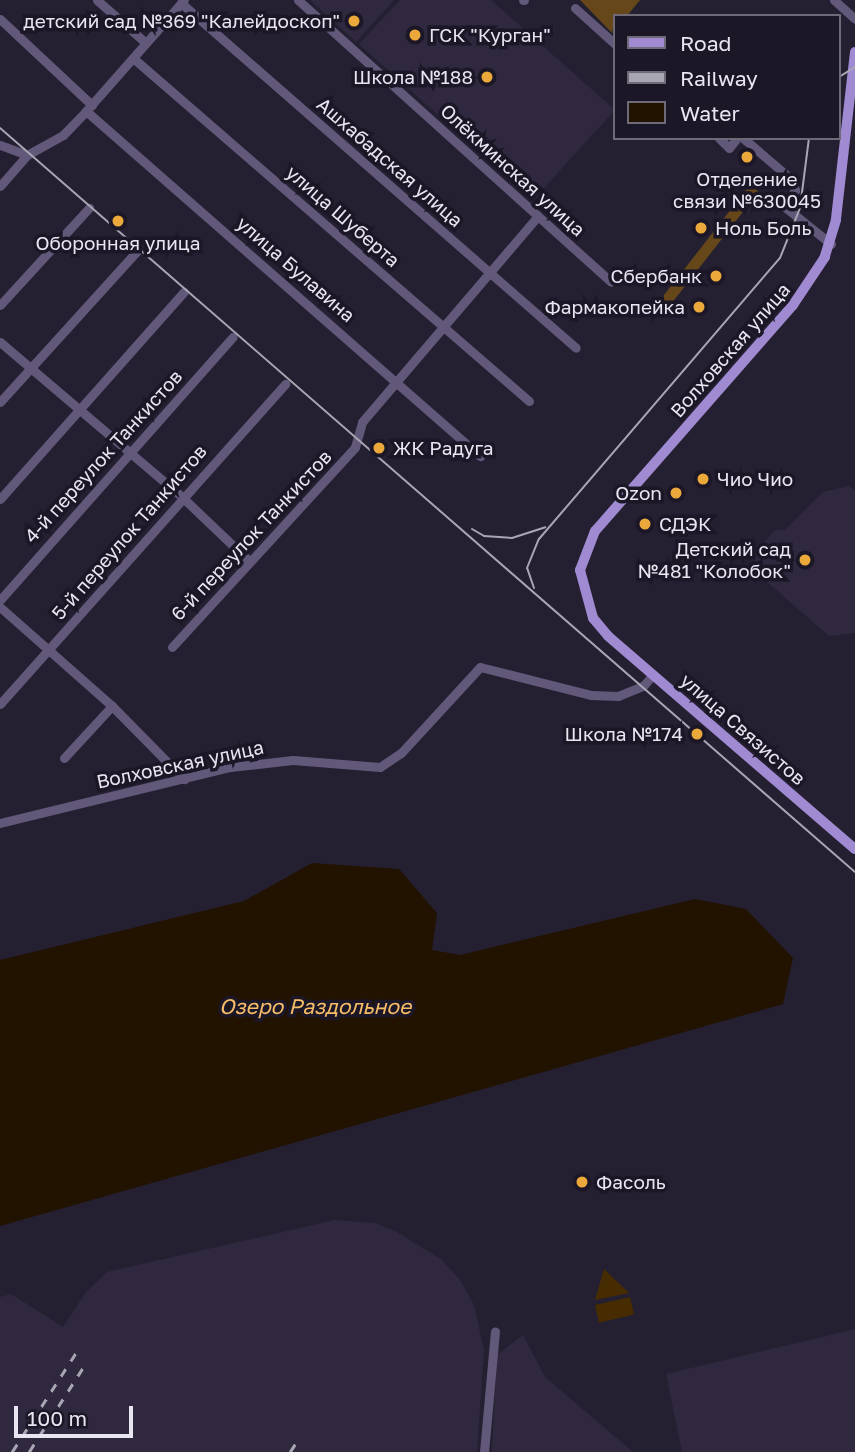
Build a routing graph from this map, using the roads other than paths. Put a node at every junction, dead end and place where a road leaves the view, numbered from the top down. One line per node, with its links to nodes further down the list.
1 (97, 0): 8 (street)
2 (298, 0): 21 (street, Олёкминская улица)
3 (834, 0): 7 (street)
4 (182, 1): 8 (street); 24 (street, Ашхабадская улица)
5 (575, 8): 9 (street)
6 (0, 19): 13 (street, улица Булавина)
7 (855, 19)
8 (146, 43): 11 (street)
9 (614, 43)
10 (855, 52): 12 (main road, Волховская улица)
11 (133, 58): 13 (street); 28 (street, улица Шуберта)
12 (852, 94): 22 (main road, Волховская улица)
13 (89, 108): 18 (street); 33 (street, улица Булавина)
14 (721, 140): 15 (street)
15 (735, 140)
16 (745, 140): 22 (street)
17 (0, 145): 18 (street)
18 (27, 155): 19 (street)
19 (0, 186)
20 (89, 208): 27 (street)
21 (538, 216): 24 (street); 25 (street, Олёкминская улица)
22 (831, 244): 45 (main road, Волховская улица)
23 (136, 251): 32 (street)
24 (490, 273): 28 (street); 31 (street, Ашхабадская улица)
25 (611, 282)
26 (184, 292): 37 (street)
27 (0, 305)
28 (444, 326): 33 (street); 35 (street, улица Шуберта)
29 (233, 337): 38 (street, 4-й переулок Танкистов)
30 (0, 342): 32 (street)
31 (576, 348)
32 (31, 368): 36 (street); 37 (street)
33 (397, 381): 39 (street, улица Булавина); 42 (street, 6-й переулок Танкистов)
34 (285, 384): 40 (street, 5-й переулок Танкистов)
35 (529, 401)
36 (0, 402)
37 (79, 410): 38 (street); 41 (street)
38 (127, 452): 40 (street); 43 (street, 4-й переулок Танкистов)
39 (480, 456)
40 (182, 497): 42 (street); 47 (street, 5-й переулок Танкистов)
41 (0, 499)
42 (248, 560): 46 (street, 6-й переулок Танкистов)
43 (0, 600)
44 (0, 607): 47 (street)
45 (608, 636): 48 (main road, улица Связистов)
46 (173, 647)
47 (49, 650): 49 (street, 5-й переулок Танкистов); 50 (street)
48 (653, 675): 52 (street, Волховская улица); 54 (main road, улица Связистов)
49 (0, 704)
50 (112, 706): 51 (street); 52 (street)
51 (64, 758)
52 (184, 779): 53 (street, Волховская улица)
53 (0, 823)
54 (855, 849)
55 (495, 1332): 56 (street)
56 (485, 1452)

